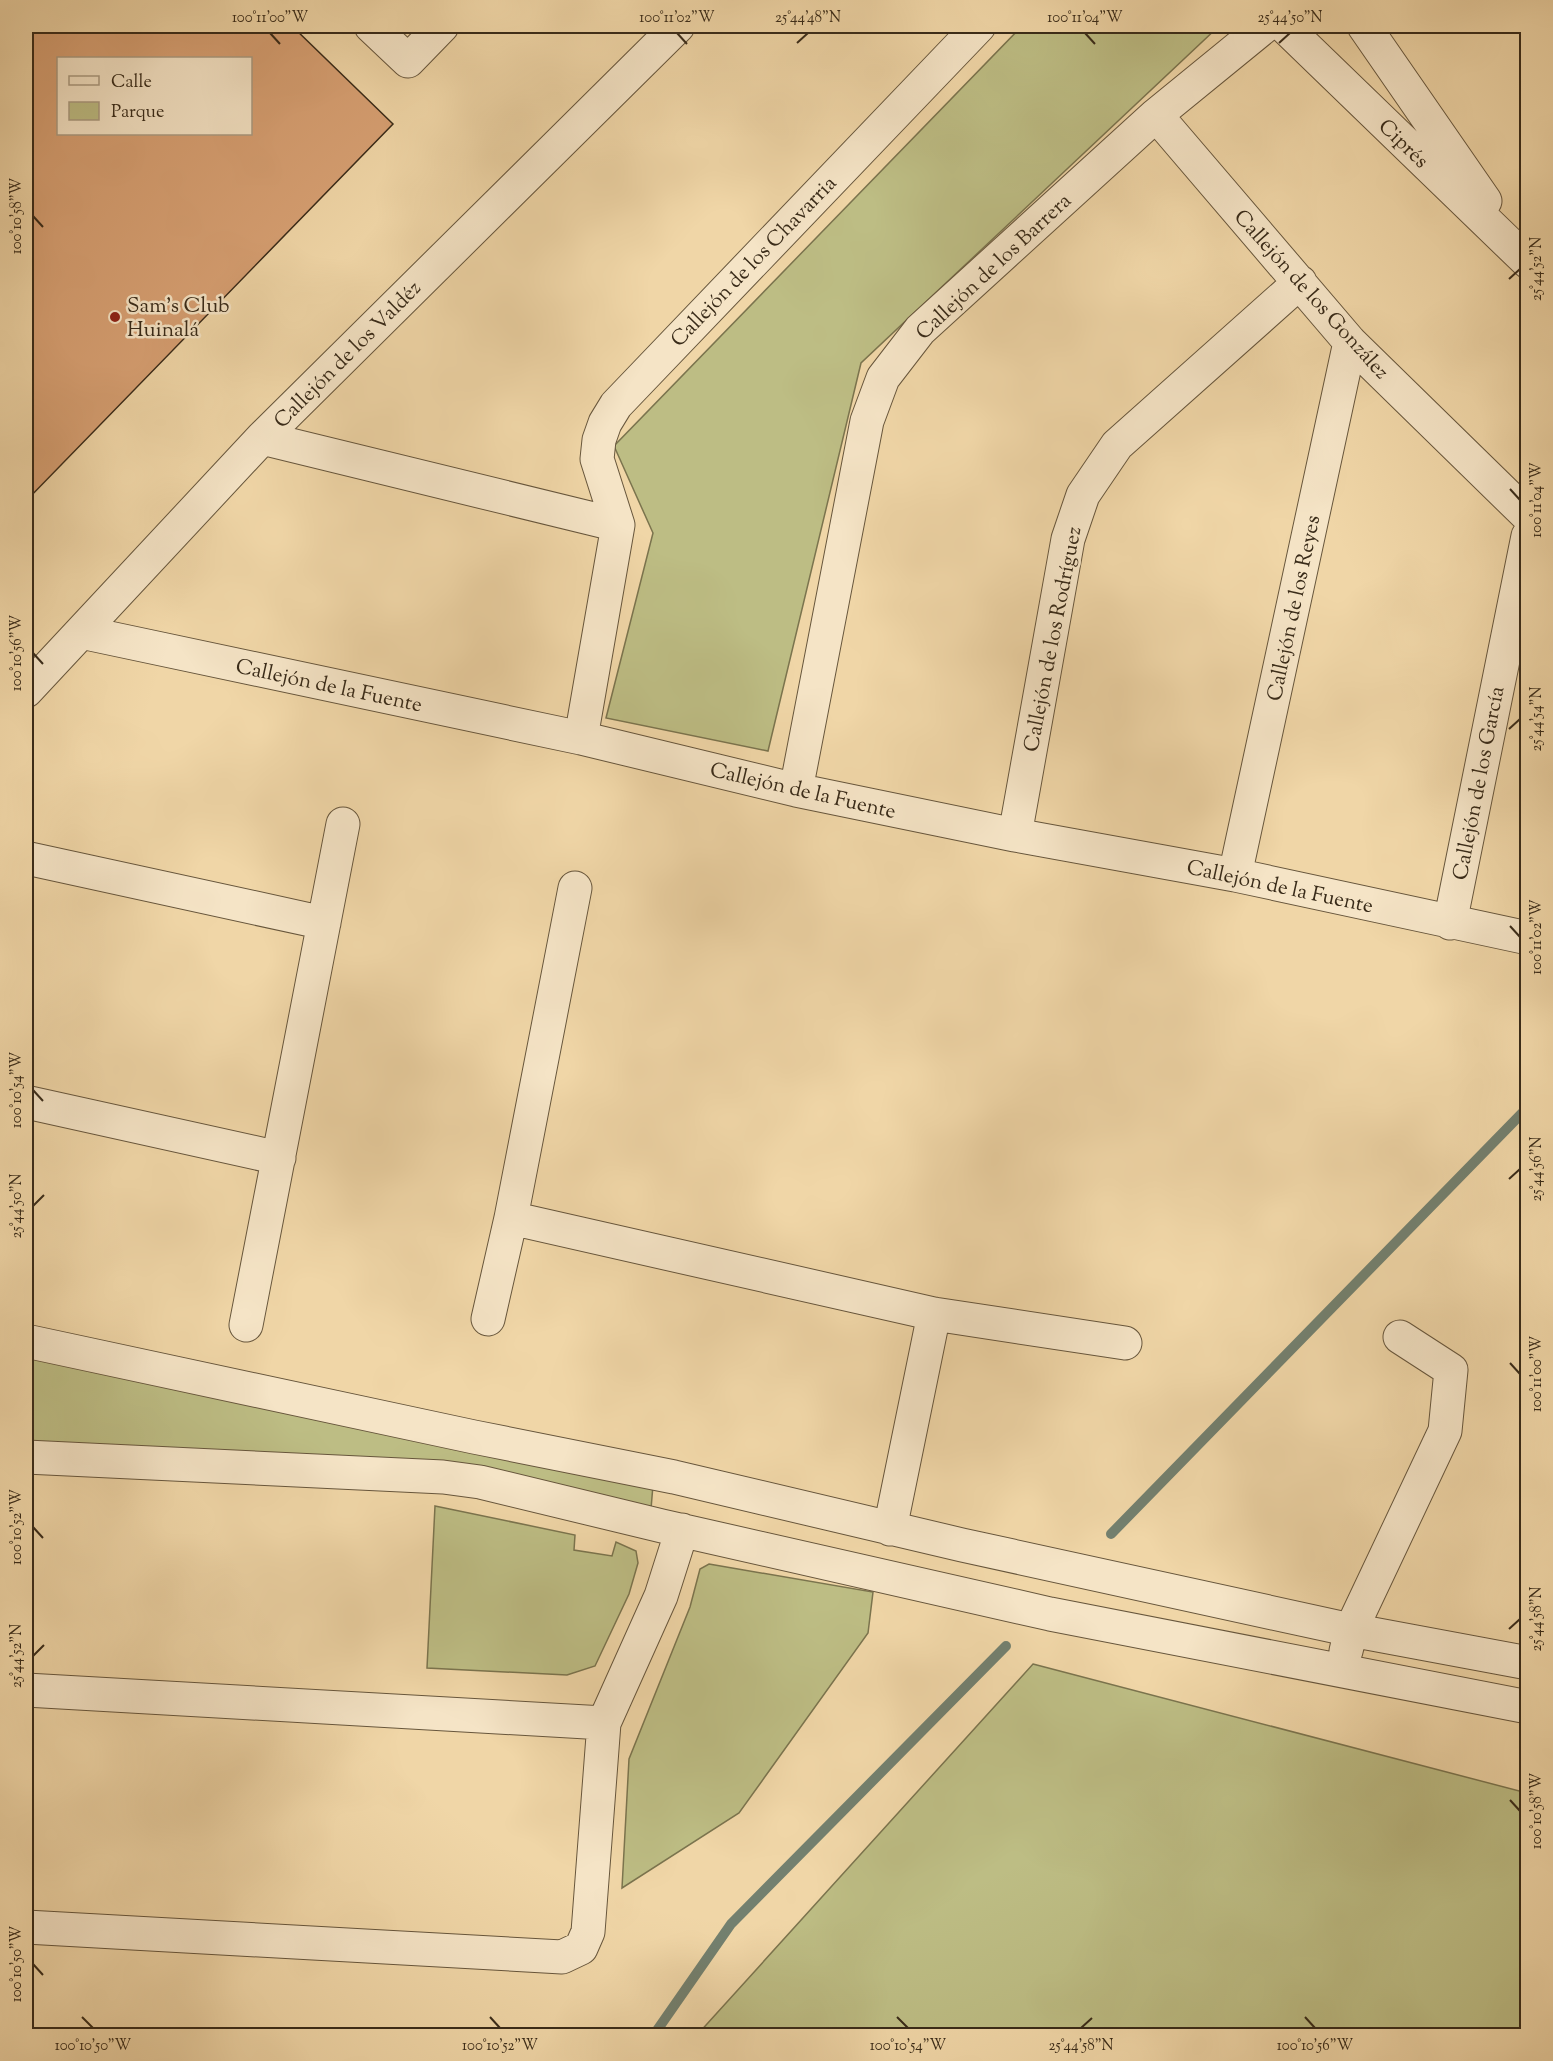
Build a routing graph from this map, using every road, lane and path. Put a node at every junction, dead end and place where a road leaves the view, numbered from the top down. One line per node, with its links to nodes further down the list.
1 (371, 26): 2 (street)
2 (442, 26)
3 (678, 26): 12 (street, Callejón de los Valdéz)
4 (979, 26): 14 (street, Callejón de los Chavarria)
5 (1265, 26): 8 (street, Callejón de los Barrera)
6 (1284, 26): 9 (street, Ciprés)
7 (1364, 26): 9 (street, Ciprés)
8 (1156, 115): 10 (street, Callejón de los González); 19 (street, Callejón de los Barrera)
9 (1526, 261)
10 (1299, 282): 11 (street, Callejón de los González); 21 (street, Callejón de los Rodríguez)
11 (1350, 342): 13 (street, Callejón de los González); 23 (street, Callejón de los Reyes)
12 (262, 438): 14 (street); 16 (street, Callejón de los Valdéz)
13 (1527, 516)
14 (618, 525): 18 (street, Callejón de los Chavarria)
15 (1527, 537): 26 (street, Callejón de los García)
16 (81, 632): 17 (street, Callejón de los Valdéz); 18 (street, Callejón de la Fuente)
17 (26, 691)
18 (581, 738): 19 (street, Callejón de la Fuente)
19 (796, 790): 21 (street, Callejón de la Fuente)
20 (344, 824): 25 (street)
21 (1015, 835): 23 (street, Callejón de la Fuente)
22 (26, 858): 25 (street)
23 (1235, 875): 26 (street, Callejón de la Fuente)
24 (575, 888): 30 (street)
25 (324, 923): 29 (street)
26 (1450, 923): 27 (street, Callejón de la Fuente)
27 (1527, 938)
28 (26, 1102): 29 (street)
29 (279, 1158): 33 (street)
30 (511, 1218): 31 (street); 32 (street)
31 (934, 1314): 36 (street); 40 (street)
32 (488, 1319)
33 (246, 1325)
34 (1400, 1337): 43 (street)
35 (26, 1341): 38 (street)
36 (1125, 1342)
37 (26, 1457): 39 (street)
38 (674, 1477): 39 (street); 40 (street)
39 (672, 1528): 42 (street); 48 (street)
40 (890, 1528): 41 (street)
41 (962, 1545): 42 (street); 43 (street)
42 (952, 1592): 45 (street)
43 (1351, 1630): 44 (street); 45 (street)
44 (1527, 1663)
45 (1342, 1671): 47 (street)
46 (26, 1690): 48 (street)
47 (1527, 1707)
48 (604, 1723): 49 (street)
49 (26, 1927)

